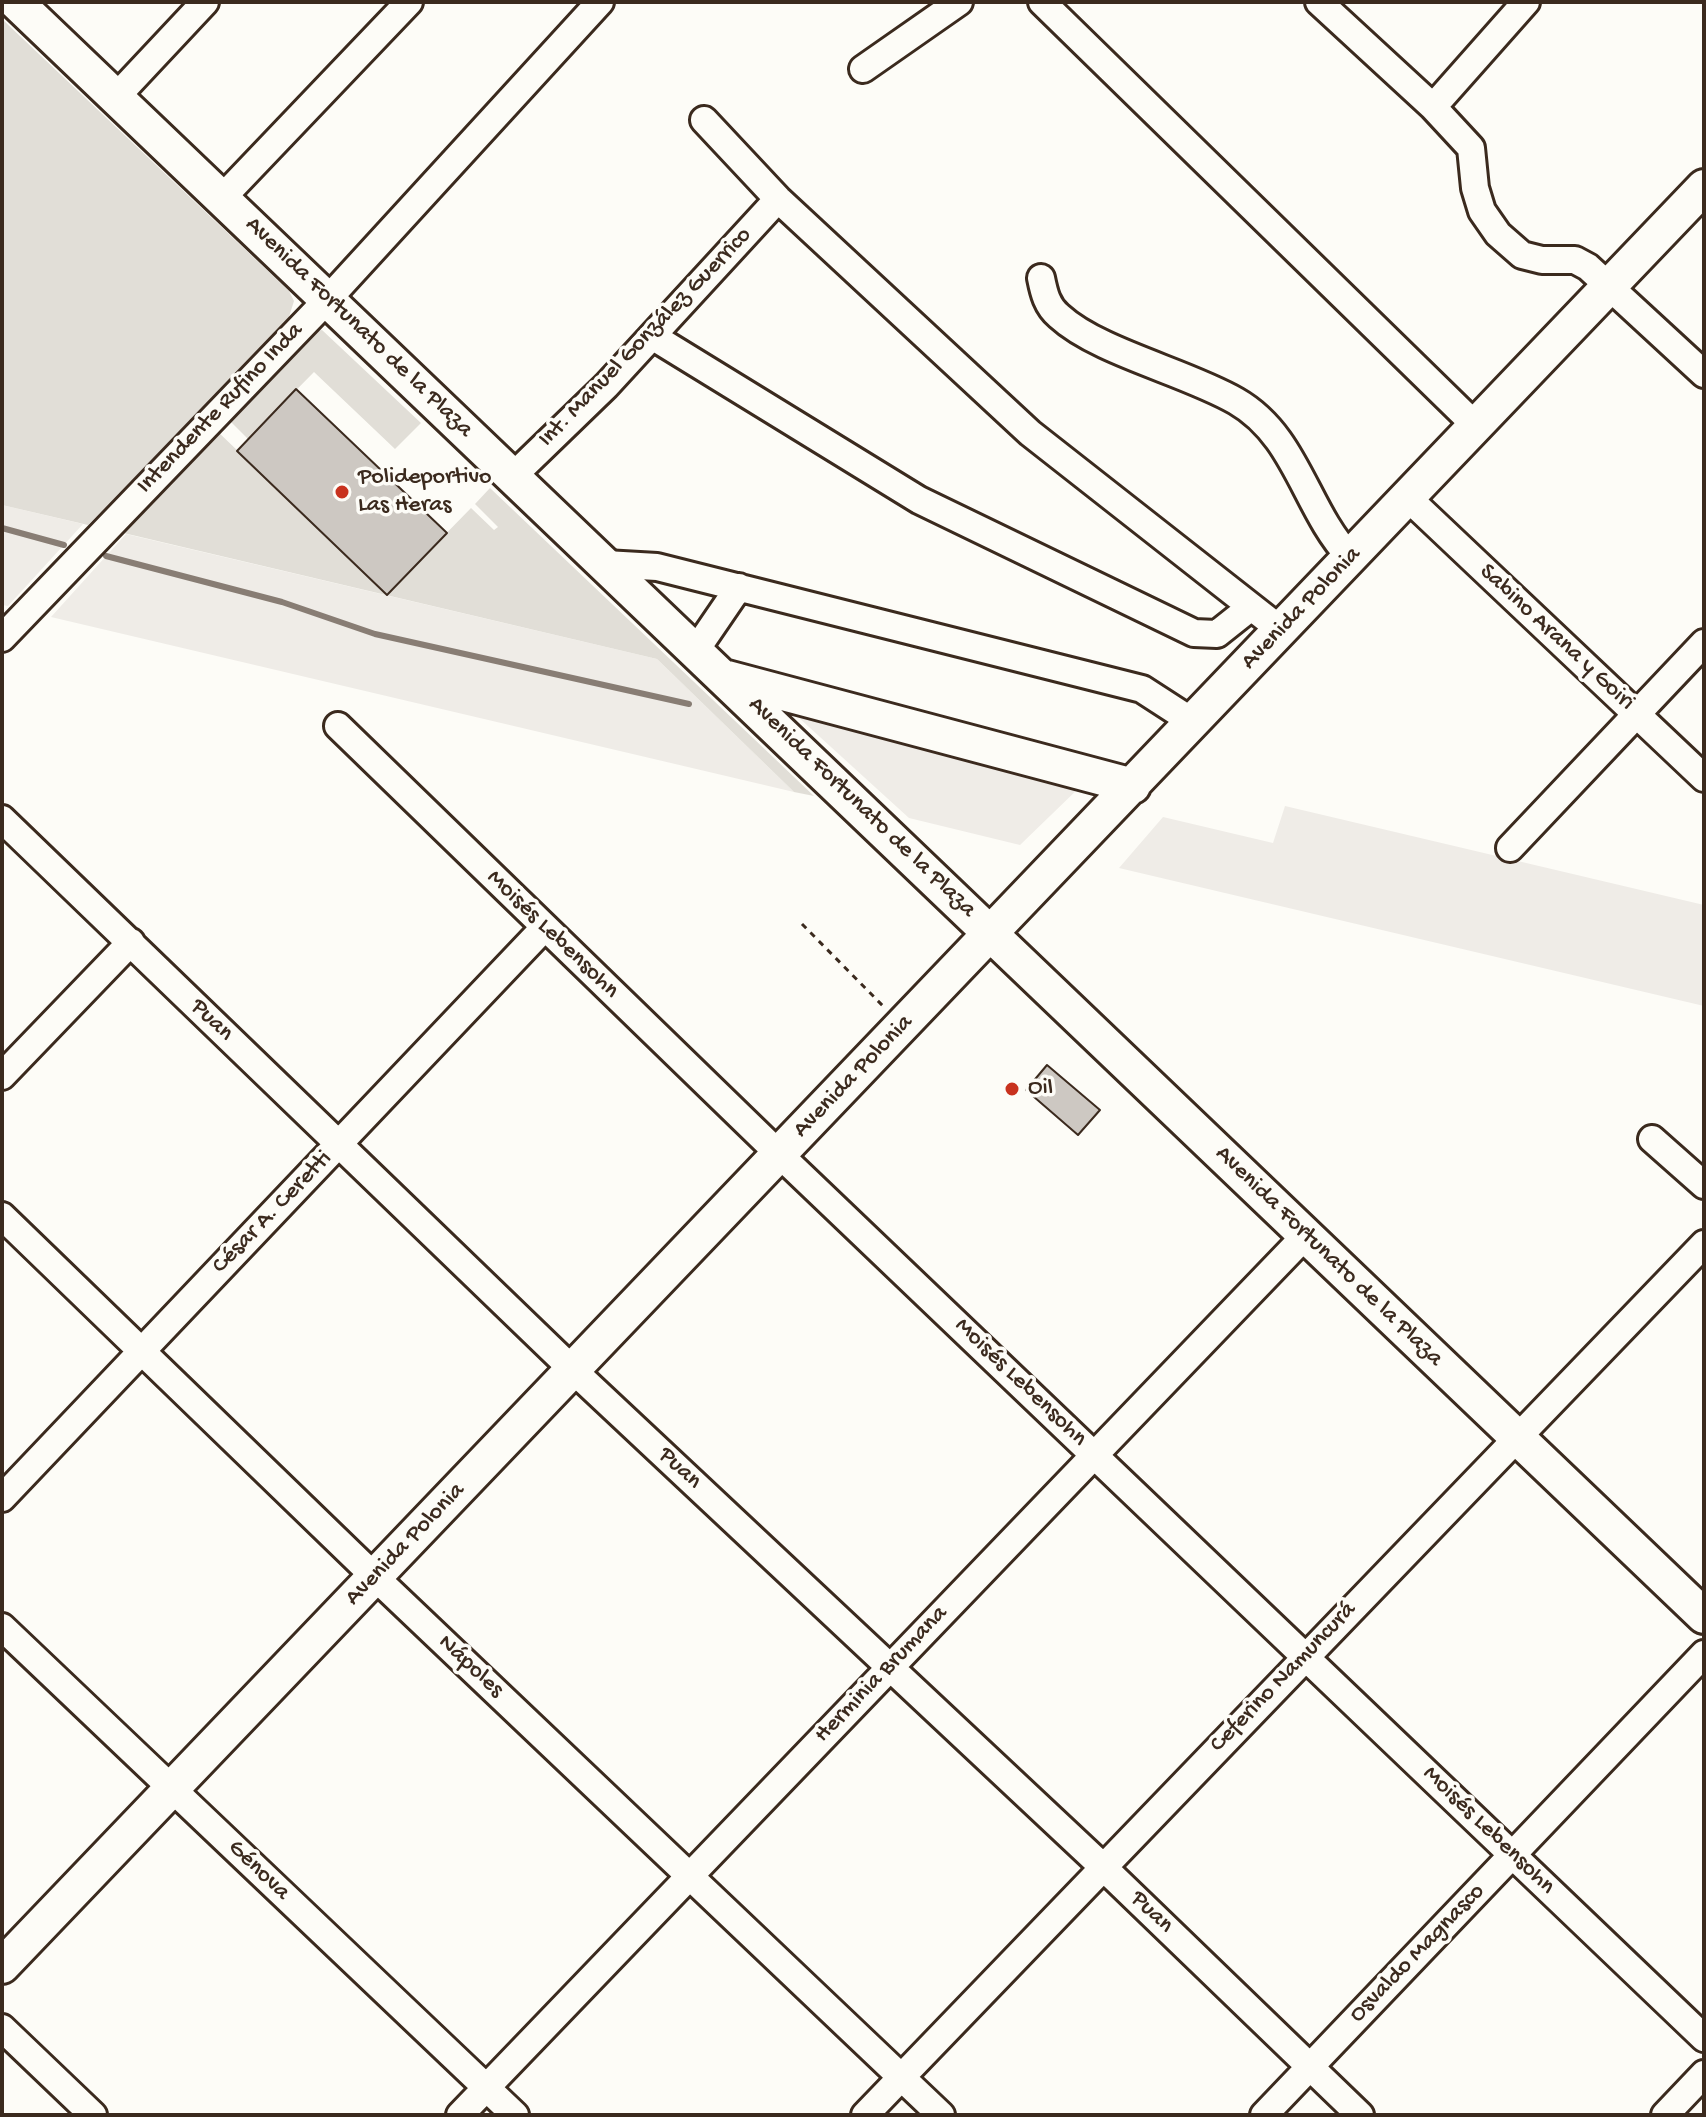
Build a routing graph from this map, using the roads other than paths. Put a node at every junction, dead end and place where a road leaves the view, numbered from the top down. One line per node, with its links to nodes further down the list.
1 (16, 2): 10 (main road, Avenida Fortunato de la Plaza)
2 (205, 2): 10 (street)
3 (409, 2): 14 (street)
4 (959, 2): 9 (street)
5 (1319, 2): 11 (street)
6 (1526, 2): 11 (street)
7 (594, 4): 18 (street, Intendente Rufino Inda)
8 (1049, 5): 21 (street)
9 (863, 69)
10 (116, 97): 14 (main road, Avenida Fortunato de la Plaza)
11 (1433, 107): 17 (street)
12 (704, 120): 15 (street)
13 (1704, 187): 17 (main road, Avenida Polonia)
14 (222, 198): 18 (main road, Avenida Fortunato de la Plaza)
15 (778, 199): 19 (street, Int. Manuel González Guerrico); 27 (street)
16 (1041, 278): 24 (street)
17 (1610, 285): 20 (street); 21 (main road, Avenida Polonia)
18 (328, 299): 22 (main road, Avenida Fortunato de la Plaza); 29 (street, Intendente Rufino Inda)
19 (652, 336): 22 (street, Int. Manuel González Guerrico); 27 (street)
20 (1704, 374)
21 (1476, 426): 23 (main road, Avenida Polonia)
22 (513, 476): 25 (main road, Avenida Fortunato de la Plaza)
23 (1408, 498): 24 (main road, Avenida Polonia); 33 (street, Sabino Arana y Goiri)
24 (1350, 557): 28 (main road, Avenida Polonia)
25 (605, 564): 26 (street); 31 (main road, Avenida Fortunato de la Plaza)
26 (739, 587): 31 (street); 34 (street)
27 (1251, 607): 28 (street)
28 (1281, 630): 34 (main road, Avenida Polonia)
29 (2, 638)
30 (1704, 643): 33 (street)
31 (696, 650): 32 (main road, Avenida Fortunato de la Plaza)
32 (723, 677): 37 (main road); 41 (main road, Avenida Fortunato de la Plaza)
33 (1637, 714): 36 (street, Sabino Arana y Goiri); 39 (street)
34 (1193, 722): 37 (main road, Avenida Polonia)
35 (338, 726): 40 (street, Moisés Lebensohn)
36 (1704, 778)
37 (1133, 786): 41 (main road, Avenida Polonia)
38 (2, 819): 42 (street, Puan)
39 (1510, 848)
40 (544, 928): 45 (street, César A. Ceretti); 46 (street, Moisés Lebensohn)
41 (992, 933): 46 (main road, Avenida Polonia); 49 (main road, Avenida Fortunato de la Plaza)
42 (131, 942): 43 (street); 45 (street, Puan)
43 (2, 1076)
44 (1652, 1139): 47 (street)
45 (338, 1145): 51 (street, César A. Ceretti); 52 (street, Puan)
46 (780, 1155): 52 (main road, Avenida Polonia); 54 (street, Moisés Lebensohn)
47 (1704, 1185)
48 (2, 1216): 51 (street, Nápoles)
49 (1305, 1236): 53 (main road, Avenida Fortunato de la Plaza); 54 (street, Herminia Brumana)
50 (1704, 1244): 53 (street, Ceferino Namuncurá)
51 (141, 1352): 55 (street, César A. Ceretti); 56 (street, Nápoles)
52 (573, 1370): 56 (main road, Avenida Polonia); 61 (street, Puan)
53 (1515, 1436): 57 (main road, Avenida Fortunato de la Plaza); 60 (street, Ceferino Namuncurá)
54 (1094, 1455): 60 (street, Moisés Lebensohn); 61 (street, Herminia Brumana)
55 (2, 1498)
56 (375, 1577): 62 (main road, Avenida Polonia); 65 (street, Nápoles)
57 (1703, 1614)
58 (2, 1627): 62 (street, Génova)
59 (1704, 1654): 63 (street, Osvaldo Magnasco)
60 (1305, 1656): 63 (street, Moisés Lebensohn); 64 (street, Ceferino Namuncurá)
61 (891, 1666): 64 (street, Puan); 65 (street, Herminia Brumana)
62 (172, 1789): 66 (main road, Avenida Polonia); 72 (street, Génova)
63 (1512, 1855): 68 (street, Moisés Lebensohn); 69 (street, Osvaldo Magnasco)
64 (1103, 1867): 69 (street, Puan); 71 (street, Ceferino Namuncurá)
65 (690, 1876): 71 (street, Nápoles); 72 (street, Herminia Brumana)
66 (2, 1966)
67 (2, 2028): 73 (street)
68 (1704, 2038)
69 (1310, 2067): 78 (street, Osvaldo Magnasco); 79 (street, Puan)
70 (1704, 2074): 80 (street)
71 (901, 2078): 76 (street, Ceferino Namuncurá); 77 (street, Nápoles)
72 (486, 2087): 74 (street, Herminia Brumana); 75 (street, Génova)
73 (93, 2115)
74 (460, 2115)
75 (515, 2115)
76 (865, 2115)
77 (941, 2115)
78 (1264, 2115)
79 (1360, 2115)
80 (1665, 2115)

